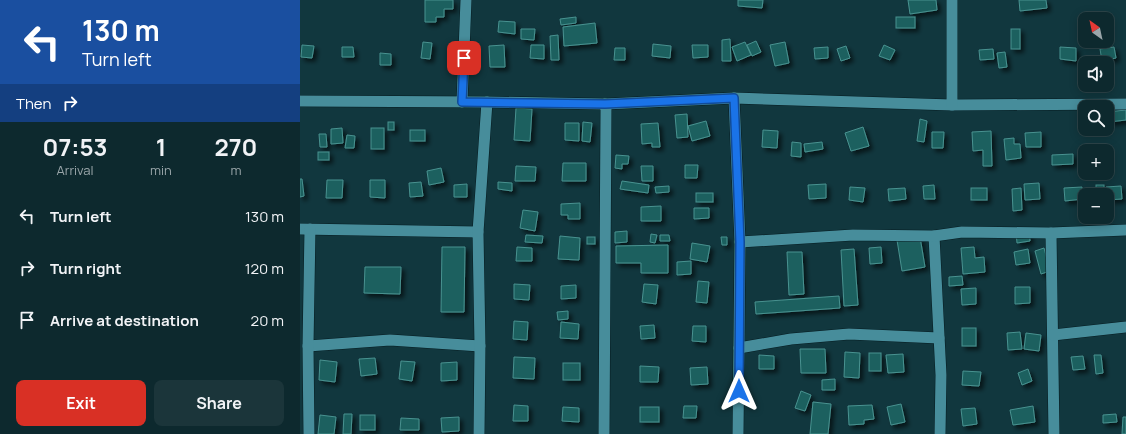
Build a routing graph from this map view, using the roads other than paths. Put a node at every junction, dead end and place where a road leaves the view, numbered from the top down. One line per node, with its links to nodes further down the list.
1 (466, 0): 5 (street)
2 (952, 0): 8 (street)
3 (734, 98): 7 (street); 8 (street); 15 (street)
4 (300, 101): 5 (street)
5 (462, 102): 6 (street)
6 (487, 102): 7 (street); 12 (street)
7 (605, 104): 24 (street)
8 (952, 104): 9 (street)
9 (1126, 104)
10 (305, 229): 12 (street); 19 (street)
11 (1126, 230): 13 (street)
12 (478, 232): 20 (street)
13 (1051, 233): 14 (street); 17 (street)
14 (934, 236): 15 (street); 18 (street)
15 (740, 242): 21 (street)
16 (1126, 327): 17 (street)
17 (1053, 335): 27 (street)
18 (939, 338): 21 (street); 26 (street)
19 (308, 346): 20 (street); 22 (street)
20 (480, 346): 23 (street)
21 (739, 348): 25 (street)
22 (308, 434)
23 (479, 434)
24 (604, 434)
25 (738, 434)
26 (940, 434)
27 (1054, 434)

